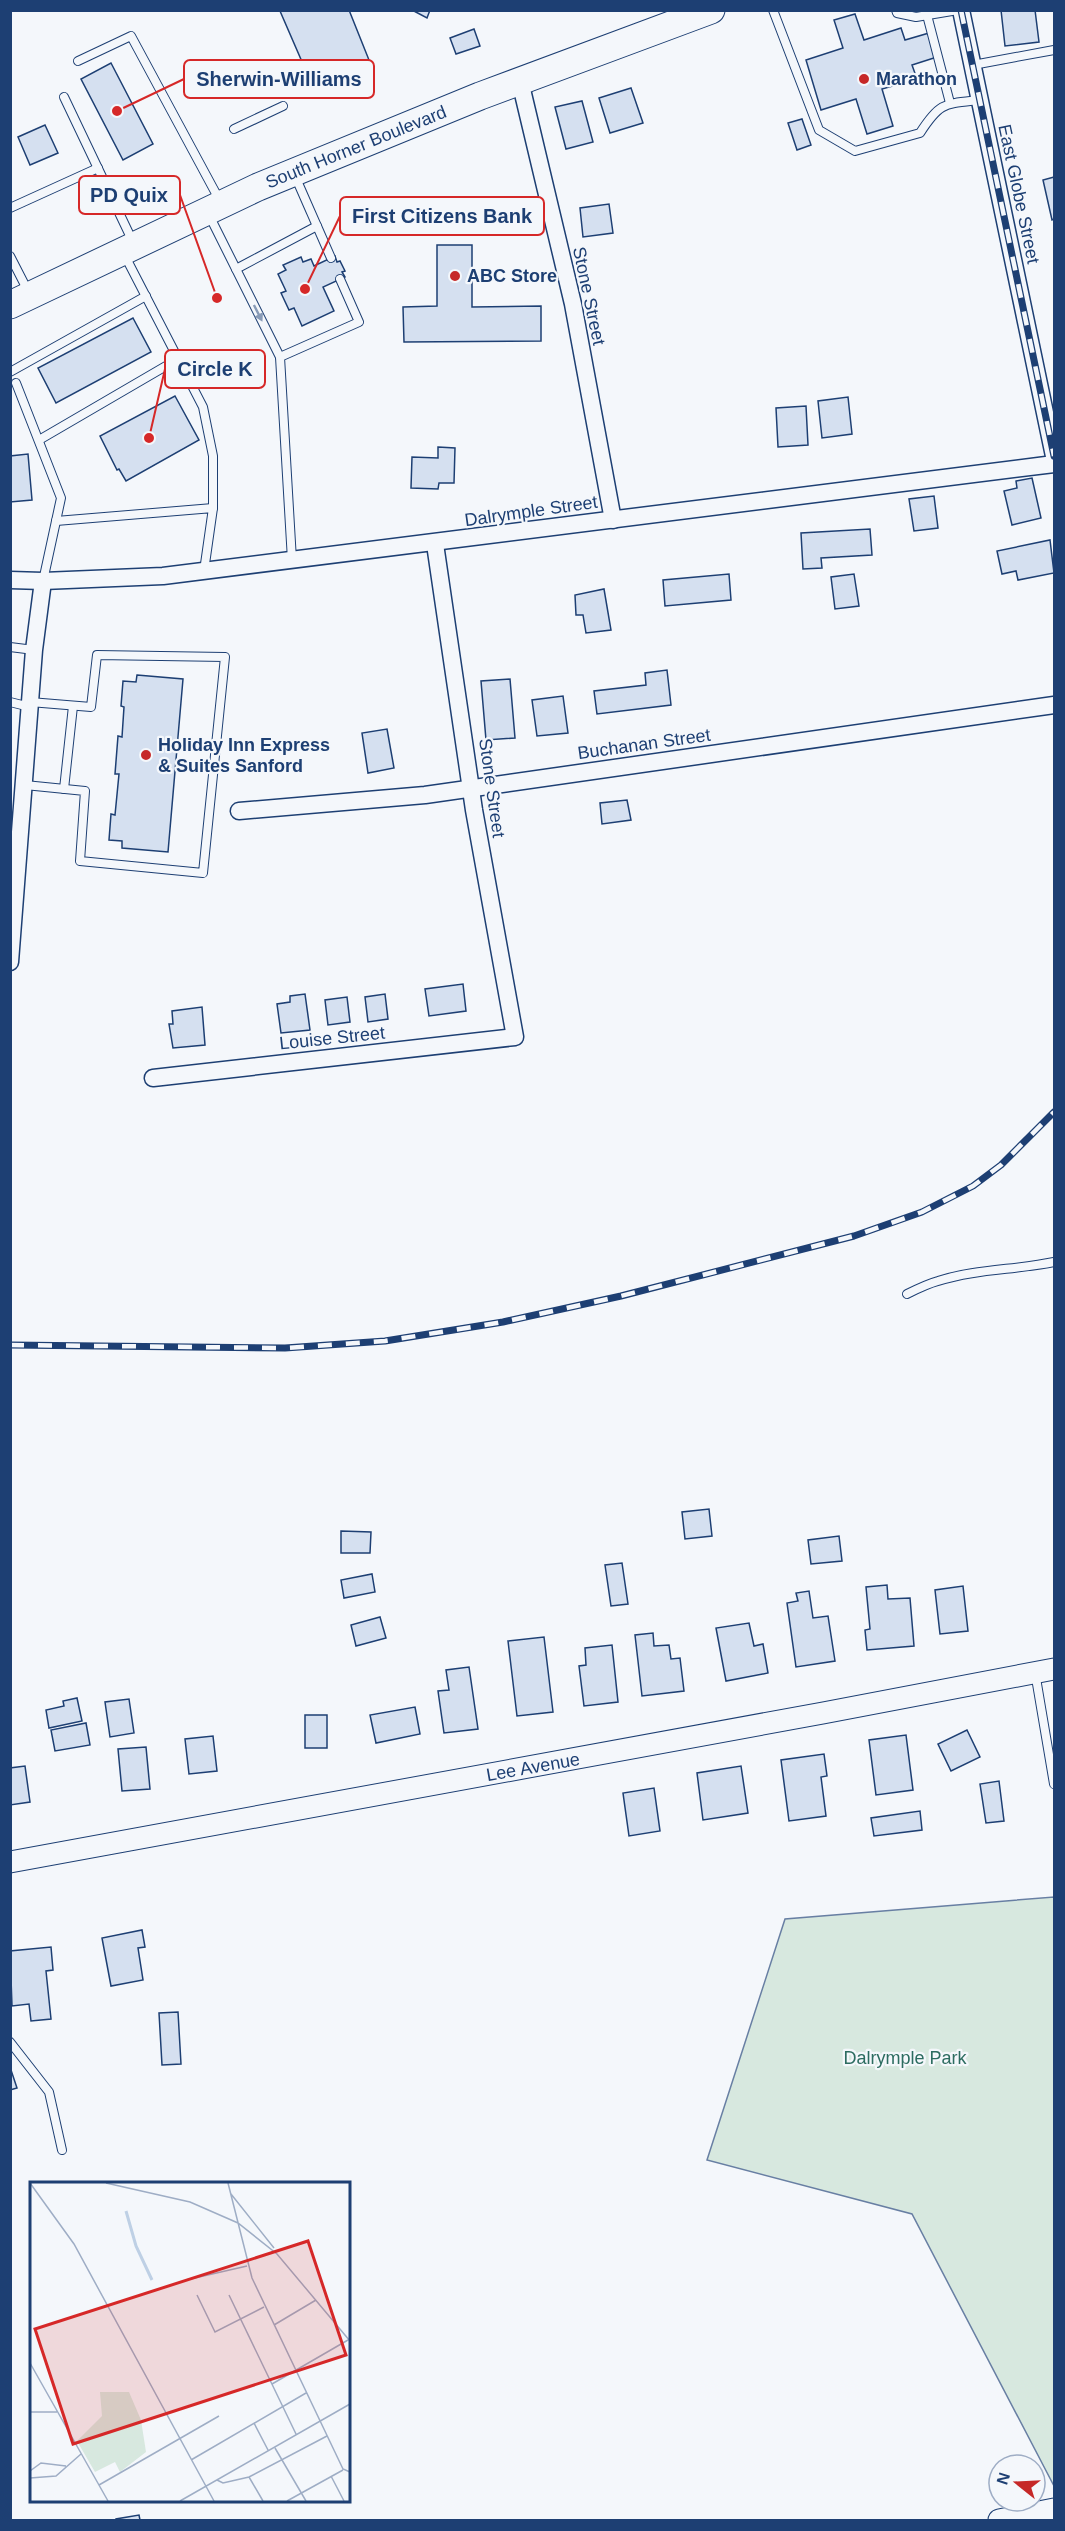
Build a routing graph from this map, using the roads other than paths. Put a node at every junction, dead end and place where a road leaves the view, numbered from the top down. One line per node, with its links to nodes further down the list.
1 (711, 10): 9 (main road, South Horner Boulevard)
2 (773, 10): 12 (lane)
3 (896, 10): 5 (lane)
4 (960, 10): 5 (lane); 8 (street, East Globe Street)
5 (927, 15): 12 (lane)
6 (1054, 50): 8 (lane)
7 (78, 62): 18 (lane)
8 (973, 65): 11 (street, East Globe Street)
9 (520, 81): 16 (main road, South Horner Boulevard); 35 (street, Stone Street)
10 (63, 97): 15 (lane)
11 (980, 100): 12 (lane); 32 (street, East Globe Street)
12 (950, 103)
13 (283, 106): 14 (lane)
14 (234, 129)
15 (98, 168): 17 (lane); 20 (lane)
16 (294, 172): 18 (main road, South Horner Boulevard); 19 (lane)
17 (10, 208)
18 (214, 208): 20 (main road, South Horner Boulevard); 23 (lane)
19 (317, 226): 22 (lane); 23 (lane)
20 (129, 248): 25 (lane); 26 (main road, South Horner Boulevard)
21 (10, 256): 26 (lane)
22 (331, 258)
23 (236, 269): 27 (lane, one-way to 27)
24 (340, 279): 27 (lane)
25 (146, 297): 28 (lane); 29 (lane)
26 (19, 299)
27 (280, 357): 38 (lane)
28 (178, 359): 31 (lane); 34 (lane)
29 (10, 373): 30 (lane)
30 (13, 385): 31 (lane)
31 (39, 440): 36 (lane)
32 (1054, 456)
33 (1054, 464): 35 (street, Dalrymple Street)
34 (213, 508): 36 (lane); 39 (lane)
35 (613, 520): 37 (street, Dalrymple Street)
36 (56, 521): 41 (lane)
37 (435, 544): 38 (street, Dalrymple Street); 49 (street, Stone Street)
38 (292, 561): 39 (street, Dalrymple Street)
39 (204, 571): 41 (street, Dalrymple Street)
40 (10, 580): 41 (street, Dalrymple Street)
41 (44, 582): 43 (street)
42 (10, 647): 43 (lane)
43 (34, 650): 45 (street)
44 (10, 702): 45 (lane)
45 (30, 704): 47 (lane); 48 (street)
46 (1054, 705): 49 (street, Buchanan Street)
47 (73, 706): 50 (lane); 50 (lane)
48 (25, 785): 50 (lane); 52 (street)
49 (472, 788): 51 (street, Buchanan Street); 54 (street, Stone Street)
50 (64, 789)
51 (238, 811)
52 (16, 841): 53 (street)
53 (10, 962)
54 (515, 1036): 55 (street, Louise Street)
55 (153, 1078)
56 (1054, 1262): 57 (lane)
57 (907, 1294)
58 (1045, 1670): 59 (lane); 60 (street, Lee Avenue)
59 (1054, 1784)
60 (10, 1862)
61 (10, 2042): 62 (lane)
62 (62, 2150)
63 (1054, 2509): 64 (street)
64 (1009, 2519)

